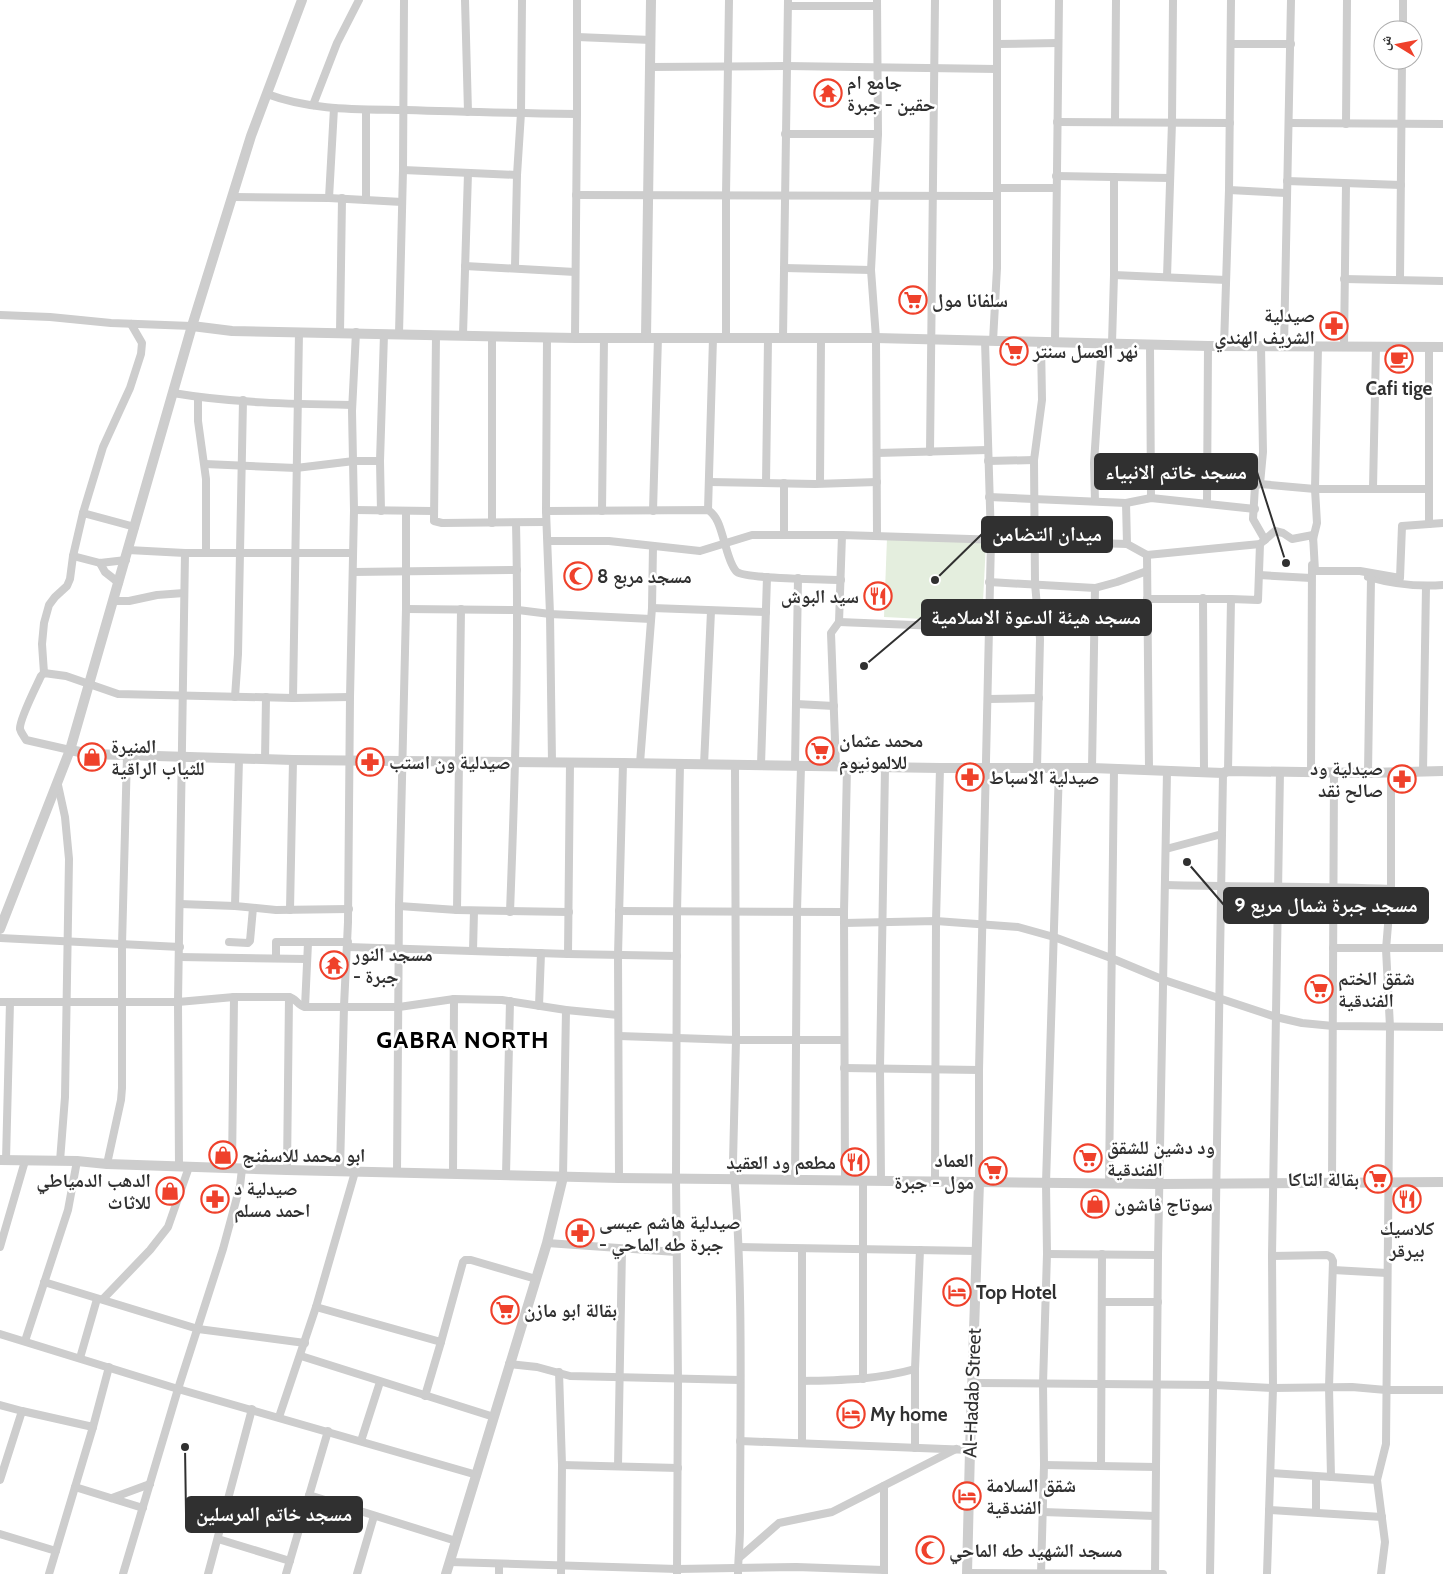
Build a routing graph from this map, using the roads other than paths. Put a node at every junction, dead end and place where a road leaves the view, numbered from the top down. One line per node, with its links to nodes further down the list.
1 (302, 0): 34 (street)
2 (359, 0): 35 (street)
3 (404, 0): 38 (street)
4 (465, 0): 39 (street)
5 (522, 0): 40 (street)
6 (576, 0): 21 (street)
7 (651, 0): 22 (street)
8 (729, 0): 27 (street)
9 (935, 0): 31 (street)
10 (997, 0): 24 (street)
11 (1059, 0): 23 (street)
12 (1116, 0): 43 (street)
13 (1173, 0): 44 (street)
14 (1231, 0): 25 (street)
15 (1291, 0): 26 (street)
16 (1347, 0): 47 (street)
17 (1403, 0): 20 (street)
18 (788, 3): 19 (street); 28 (street)
19 (877, 3): 30 (street)
20 (1402, 20)
21 (577, 37): 22 (street); 41 (street)
22 (651, 40): 29 (street)
23 (1058, 43): 24 (street); 42 (street)
24 (997, 44): 32 (street)
25 (1231, 44): 26 (street); 45 (street)
26 (1291, 44): 46 (street)
27 (728, 66): 28 (street); 29 (street); 66 (street)
28 (786, 66): 30 (street); 50 (street)
29 (650, 67): 68 (street)
30 (878, 67): 31 (street); 51 (street)
31 (936, 68): 32 (street); 70 (street)
32 (996, 70): 63 (street)
33 (1402, 70): 48 (street)
34 (268, 94): 35 (street); 71 (street)
35 (313, 106): 36 (street)
36 (334, 108): 37 (street); 72 (street)
37 (366, 110): 38 (street); 74 (street)
38 (404, 110): 39 (street); 52 (street)
39 (468, 112): 40 (street)
40 (521, 114): 41 (street); 54 (street)
41 (577, 114): 65 (street)
42 (1057, 122): 43 (street); 55 (street)
43 (1115, 122): 44 (street)
44 (1172, 122): 45 (street); 57 (street)
45 (1230, 123): 62 (street)
46 (1289, 123): 47 (street); 58 (street)
47 (1346, 124): 48 (street)
48 (1402, 124): 49 (street); 60 (street)
49 (1443, 124)
50 (785, 134): 51 (street); 67 (street)
51 (878, 134): 69 (street)
52 (403, 170): 53 (street); 75 (street)
53 (468, 173): 54 (street); 76 (street)
54 (517, 175): 77 (street)
55 (1056, 176): 56 (street); 61 (street)
56 (1114, 177): 57 (street); 81 (street)
57 (1170, 178): 82 (street)
58 (1287, 182): 59 (street); 64 (street)
59 (1346, 184): 60 (street); 83 (street)
60 (1400, 185): 85 (street)
61 (1056, 188): 63 (street); 112 (street)
62 (1229, 190): 64 (street); 84 (street)
63 (997, 192): 70 (street); 110 (street)
64 (1286, 193): 118 (street)
65 (576, 195): 68 (street); 80 (street)
66 (726, 195): 67 (street); 68 (street); 104 (street)
67 (785, 195): 69 (street); 78 (street)
68 (650, 196): 101 (street)
69 (874, 196): 70 (street); 79 (street)
70 (934, 196): 109 (street)
71 (232, 197): 72 (street); 89 (street)
72 (329, 198): 73 (street)
73 (342, 198): 74 (street); 92 (street)
74 (366, 200): 75 (street)
75 (402, 202): 94 (street)
76 (465, 266): 77 (street); 96 (street)
77 (515, 267): 80 (street)
78 (784, 268): 79 (street); 105 (street)
79 (871, 270): 107 (street)
80 (575, 272): 99 (street)
81 (1114, 275): 82 (street); 113 (street)
82 (1167, 277): 84 (street)
83 (1344, 279): 85 (street); 120 (street)
84 (1226, 280): 116 (street)
85 (1400, 280): 86 (street)
86 (1443, 281)
87 (0, 315): 88 (street)
88 (131, 324): 89 (street); 163 (street)
89 (192, 326): 90 (street); 124 (street)
90 (299, 332): 92 (street); 127 (street)
91 (356, 332): 92 (street); 93 (street); 128 (street)
92 (340, 333)
93 (384, 334): 94 (street); 134 (street)
94 (399, 334): 95 (street)
95 (436, 335): 96 (street); 159 (street)
96 (462, 335): 97 (street)
97 (492, 336): 98 (street); 166 (street)
98 (547, 337): 99 (street); 160 (street)
99 (575, 338): 100 (street)
100 (604, 338): 101 (street); 161 (street)
101 (646, 338): 102 (street)
102 (658, 338): 103 (street); 162 (street)
103 (713, 338): 104 (street); 139 (street)
104 (726, 338): 108 (street)
105 (783, 338): 106 (street); 108 (street)
106 (821, 338): 107 (street); 143 (street)
107 (876, 338): 109 (street); 131 (street)
108 (768, 339): 141 (street)
109 (932, 340): 110 (street); 130 (street)
110 (989, 341): 111 (street); 129 (street)
111 (1041, 342): 112 (street); 132 (street)
112 (1055, 342): 113 (street)
113 (1107, 343): 114 (street); 151 (street)
114 (1150, 344): 115 (street); 150 (street)
115 (1208, 346): 116 (street); 153 (street)
116 (1224, 346): 117 (street)
117 (1261, 346): 118 (street); 144 (street)
118 (1284, 346): 119 (street)
119 (1318, 347): 120 (street); 146 (street)
120 (1344, 347): 121 (street)
121 (1376, 347): 122 (street); 145 (street)
122 (1429, 347): 123 (street); 147 (street)
123 (1443, 347)
124 (173, 394): 125 (street); 170 (street)
125 (198, 397): 126 (street); 136 (street)
126 (243, 400): 127 (street); 137 (street)
127 (297, 404): 128 (street); 138 (street)
128 (352, 405): 133 (street)
129 (988, 450): 130 (street); 135 (street)
130 (930, 452): 131 (street)
131 (877, 453): 140 (street)
132 (1034, 460): 135 (street); 149 (street)
133 (354, 461): 134 (street); 138 (street); 155 (street)
134 (380, 461): 157 (street)
135 (988, 461): 148 (street)
136 (205, 464): 137 (street); 183 (street)
137 (242, 466): 138 (street); 184 (street)
138 (296, 468): 185 (street)
139 (709, 482): 141 (street); 156 (street)
140 (877, 482): 143 (street); 174 (street)
141 (766, 483): 142 (street)
142 (784, 483): 143 (street); 171 (street)
143 (820, 483)
144 (1260, 484): 146 (street); 154 (street)
145 (1372, 488): 146 (street); 147 (street)
146 (1314, 489): 173 (street)
147 (1428, 489): 168 (street)
148 (989, 498): 149 (street); 175 (street)
149 (1034, 498): 151 (street); 176 (street)
150 (1151, 498): 152 (street); 153 (street)
151 (1095, 501): 152 (street)
152 (1126, 502): 180 (street)
153 (1207, 503): 154 (street)
154 (1255, 509): 178 (street)
155 (354, 510): 157 (street); 186 (street)
156 (708, 510): 162 (street); 179 (street)
157 (381, 511): 158 (street)
158 (406, 511): 159 (street); 192 (street)
159 (433, 511): 166 (street)
160 (546, 511): 161 (street); 165 (street)
161 (602, 511): 162 (street)
162 (653, 512)
163 (83, 513): 170 (street); 189 (street)
164 (516, 522): 165 (street); 166 (street); 191 (street)
165 (546, 522): 177 (street)
166 (492, 523)
167 (1443, 523): 168 (street)
168 (1429, 524): 169 (street)
169 (1402, 526): 195 (street); 205 (street)
170 (135, 527): 187 (street)
171 (784, 535): 172 (street); 179 (street)
172 (842, 535): 174 (street); 201 (street)
173 (1313, 535): 178 (street); 195 (street); 197 (street)
174 (877, 536): 175 (street)
175 (991, 540): 176 (street); 202 (street)
176 (1034, 540): 180 (street); 204 (street)
177 (548, 541): 181 (street); 220 (street)
178 (1262, 542): 188 (street); 196 (street)
179 (724, 543): 181 (street); 198 (street)
180 (1127, 544): 188 (street)
181 (653, 546): 214 (street)
182 (185, 553): 183 (street); 187 (street); 209 (street)
183 (206, 553): 184 (street)
184 (240, 553): 185 (street); 227 (street)
185 (295, 553): 186 (street); 230 (street)
186 (353, 553): 194 (street)
187 (127, 555): 190 (street); 203 (street)
188 (1148, 555): 193 (street)
189 (73, 556): 190 (street); 224 (street)
190 (100, 563): 203 (street)
191 (518, 570): 192 (street); 217 (street)
192 (405, 571): 194 (street); 215 (street)
193 (1147, 571): 208 (street); 211 (street)
194 (353, 572): 229 (street)
195 (1359, 573): 197 (street); 200 (street)
196 (1259, 575): 197 (street); 212 (street)
197 (1312, 575): 268 (street)
198 (767, 577): 199 (street); 219 (street)
199 (798, 578): 201 (street); 233 (street)
200 (1371, 578): 205 (street); 271 (street)
201 (841, 580): 222 (street)
202 (989, 582): 204 (street); 223 (street)
203 (119, 583): 213 (street)
204 (1035, 584): 208 (street); 231 (street)
205 (1402, 584): 207 (street)
206 (1443, 585): 207 (street)
207 (1426, 586): 270 (street)
208 (1095, 588): 260 (street)
209 (184, 593): 213 (street); 226 (street)
210 (1203, 598): 211 (street); 212 (street); 266 (street)
211 (1148, 599): 262 (street)
212 (1231, 599): 267 (street)
213 (114, 600): 225 (street)
214 (652, 608): 218 (street); 221 (street)
215 (406, 609): 216 (street); 242 (street)
216 (461, 609): 217 (street); 243 (street)
217 (518, 610): 220 (street); 244 (street)
218 (711, 611): 219 (street); 250 (street)
219 (766, 612): 252 (street)
220 (550, 614): 221 (street); 245 (street)
221 (651, 618): 248 (street)
222 (839, 622): 223 (street); 234 (street)
223 (988, 628): 232 (street)
224 (44, 673): 225 (street); 235 (street)
225 (90, 684): 226 (street); 235 (street)
226 (182, 696): 227 (street); 237 (street)
227 (235, 697): 228 (street)
228 (266, 697): 230 (street); 239 (street)
229 (350, 697): 230 (street); 241 (street)
230 (293, 698)
231 (1038, 698): 232 (street); 258 (street)
232 (988, 700): 257 (street)
233 (796, 704): 234 (street); 253 (street)
234 (834, 706): 254 (street)
235 (70, 750): 236 (street); 273 (street)
236 (127, 755): 237 (street); 306 (street)
237 (182, 757): 238 (street); 281 (street)
238 (239, 759): 239 (street); 282 (street)
239 (265, 760): 240 (street)
240 (293, 760): 241 (street); 286 (street)
241 (350, 760): 242 (street); 285 (street)
242 (403, 761): 243 (street); 283 (street)
243 (459, 762): 244 (street); 287 (street)
244 (516, 762): 245 (street); 291 (street)
245 (552, 763): 246 (street)
246 (570, 763): 247 (street); 292 (street)
247 (623, 763): 248 (street); 289 (street)
248 (640, 763): 249 (street)
249 (680, 764): 250 (street); 295 (street)
250 (704, 765): 251 (street)
251 (735, 765): 252 (street); 293 (street)
252 (761, 765): 253 (street)
253 (798, 766): 254 (street); 290 (street)
254 (841, 767): 255 (street); 294 (street)
255 (885, 768): 256 (street); 297 (street)
256 (940, 768): 257 (street); 296 (street)
257 (987, 768): 258 (street); 299 (street)
258 (1037, 768): 259 (street)
259 (1059, 768): 260 (street); 301 (street)
260 (1092, 768): 261 (street)
261 (1114, 769): 262 (street); 320 (street)
262 (1149, 770): 263 (street)
263 (1167, 771): 266 (street); 275 (street)
264 (1280, 771): 267 (street); 268 (street); 277 (street)
265 (1443, 771): 270 (street)
266 (1204, 772): 267 (street)
267 (1226, 772): 274 (street)
268 (1311, 772): 269 (street)
269 (1334, 772): 271 (street); 279 (street)
270 (1423, 772): 272 (street)
271 (1368, 773): 272 (street)
272 (1391, 773): 280 (street)
273 (58, 785): 300 (street); 303 (street)
274 (1222, 834): 275 (street); 278 (street)
275 (1166, 850): 276 (street)
276 (1166, 885): 278 (street); 322 (street)
277 (1278, 886): 278 (street); 279 (street); 339 (street)
278 (1221, 887): 325 (street)
279 (1334, 887): 280 (street); 309 (street)
280 (1391, 889): 312 (street)
281 (180, 904): 282 (street); 308 (street)
282 (235, 906): 284 (street)
283 (399, 906): 287 (street); 311 (street)
284 (254, 908): 286 (street); 304 (street)
285 (348, 909): 286 (street); 307 (street)
286 (290, 910)
287 (457, 910): 288 (street)
288 (474, 911): 291 (street); 313 (street)
289 (619, 911): 295 (street); 316 (street)
290 (797, 911): 293 (street); 294 (street); 346 (street)
291 (510, 912): 292 (street)
292 (569, 912): 315 (street)
293 (736, 912): 295 (street); 345 (street)
294 (844, 912): 298 (street)
295 (677, 913): 317 (street)
296 (936, 921): 297 (street); 299 (street); 350 (street)
297 (881, 922): 298 (street); 349 (street)
298 (844, 923): 347 (street)
299 (982, 924): 301 (street); 351 (street)
300 (0, 929)
301 (1054, 937): 320 (street); 379 (street)
302 (0, 938): 303 (street)
303 (68, 942): 306 (street); 327 (street)
304 (229, 942)
305 (308, 943): 307 (street); 319 (street); 321 (street)
306 (122, 945): 308 (street); 331 (street)
307 (348, 945): 311 (street); 333 (street)
308 (180, 947): 318 (street)
309 (1334, 948): 312 (street); 340 (street)
310 (1443, 948): 312 (street)
311 (399, 949): 313 (street); 336 (street)
312 (1386, 949): 341 (street)
313 (473, 951): 314 (street)
314 (541, 954): 315 (street); 334 (street)
315 (568, 954): 316 (street)
316 (618, 955): 317 (street); 338 (street)
317 (677, 956): 344 (street)
318 (180, 957): 319 (street); 332 (street)
319 (276, 958): 321 (street)
320 (1111, 958): 322 (street); 380 (street)
321 (307, 959): 335 (street)
322 (1164, 980): 325 (street); 383 (street)
323 (289, 996): 324 (street); 335 (street); 360 (street)
324 (234, 997): 332 (street); 359 (street)
325 (1218, 997): 339 (street); 381 (street)
326 (454, 999): 328 (street); 336 (street); 364 (street)
327 (68, 1001): 330 (street); 331 (street); 355 (street)
328 (510, 1001): 334 (street); 365 (street)
329 (0, 1002): 330 (street)
330 (10, 1002): 352 (street)
331 (123, 1002): 332 (street); 357 (street)
332 (178, 1002): 358 (street)
333 (344, 1006): 335 (street); 336 (street); 361 (street)
334 (539, 1006): 337 (street)
335 (305, 1007)
336 (399, 1007): 363 (street)
337 (566, 1010): 338 (street); 366 (street)
338 (618, 1015): 343 (street)
339 (1276, 1017): 340 (street); 376 (street)
340 (1333, 1026): 341 (street); 382 (street)
341 (1390, 1027): 342 (street); 377 (street)
342 (1443, 1027)
343 (619, 1036): 344 (street); 367 (street)
344 (677, 1037): 345 (street); 368 (street)
345 (736, 1040): 346 (street); 369 (street)
346 (797, 1040): 347 (street); 370 (street)
347 (844, 1040): 348 (street)
348 (844, 1068): 349 (street); 371 (street)
349 (880, 1068): 350 (street); 373 (street)
350 (934, 1070): 351 (street); 374 (street)
351 (979, 1070): 375 (street)
352 (4, 1075): 353 (street)
353 (3, 1160): 354 (street)
354 (25, 1161): 355 (street); 385 (street)
355 (60, 1161): 356 (street)
356 (77, 1161): 357 (street); 400 (street)
357 (107, 1164): 358 (street)
358 (184, 1167): 359 (street); 401 (street)
359 (237, 1168): 360 (street); 405 (street)
360 (287, 1170): 361 (street)
361 (340, 1171): 362 (street)
362 (356, 1172): 363 (street); 404 (street)
363 (397, 1172): 364 (street)
364 (453, 1174): 365 (street)
365 (506, 1175): 366 (street)
366 (563, 1177): 367 (street); 384 (street)
367 (619, 1178): 368 (street)
368 (676, 1178): 369 (street); 392 (street)
369 (736, 1179): 370 (street); 386 (street)
370 (795, 1179): 371 (street)
371 (845, 1180): 372 (street)
372 (863, 1180): 373 (street); 389 (street)
373 (881, 1180): 374 (street)
374 (935, 1182): 375 (street)
375 (979, 1182): 379 (street); 391 (street, Al-Hadab Street)
376 (1273, 1182): 381 (street); 382 (street); 396 (street)
377 (1388, 1182): 378 (street); 382 (street); 398 (street)
378 (1443, 1182)
379 (1046, 1183): 380 (street); 393 (street)
380 (1109, 1183): 383 (street)
381 (1216, 1183): 383 (street); 426 (street)
382 (1332, 1183)
383 (1160, 1184): 395 (street)
384 (547, 1243): 387 (street); 399 (street)
385 (0, 1247)
386 (739, 1247): 388 (street); 418 (street)
387 (622, 1248): 392 (street); 416 (street)
388 (802, 1249): 389 (street); 420 (street)
389 (862, 1249): 390 (street); 419 (street)
390 (920, 1250): 391 (street); 414 (street)
391 (977, 1251): 422 (street, Al-Hadab Street)
392 (676, 1252): 417 (street)
393 (1047, 1254): 394 (street); 423 (street)
394 (1102, 1254): 395 (street); 402 (street)
395 (1158, 1255): 403 (street)
396 (1272, 1256): 397 (street); 428 (street)
397 (1332, 1270): 398 (street); 427 (street)
398 (1388, 1273): 430 (street)
399 (536, 1279): 408 (street); 412 (street)
400 (44, 1282): 401 (street); 407 (street)
401 (100, 1299): 405 (street); 411 (street)
402 (1102, 1302): 403 (street); 424 (street)
403 (1158, 1302): 425 (street)
404 (316, 1307): 408 (street); 409 (street)
405 (198, 1329): 409 (street); 429 (street)
406 (0, 1334): 407 (street)
407 (25, 1341): 411 (street)
408 (441, 1342): 432 (street)
409 (305, 1343): 410 (street)
410 (301, 1356): 421 (street); 436 (street)
411 (80, 1358): 413 (street)
412 (510, 1364): 415 (street); 437 (street)
413 (109, 1367): 429 (street); 438 (street)
414 (915, 1369): 419 (street); 443 (street)
415 (559, 1372): 416 (street); 446 (street)
416 (619, 1378): 417 (street); 448 (street)
417 (678, 1380): 418 (street); 451 (street)
418 (740, 1380): 441 (street)
419 (863, 1380): 420 (street)
420 (802, 1381): 442 (street)
421 (380, 1382): 432 (street); 440 (street)
422 (973, 1383): 423 (street); 445 (street, Al-Hadab Street)
423 (1043, 1384): 424 (street); 447 (street)
424 (1100, 1384): 425 (street); 449 (street)
425 (1158, 1384): 426 (street); 450 (street)
426 (1214, 1385): 428 (street); 494 (street)
427 (1328, 1387): 428 (street); 430 (street); 455 (street)
428 (1273, 1388): 452 (street)
429 (178, 1389): 434 (street); 458 (street)
430 (1386, 1390): 431 (street); 457 (street)
431 (1443, 1390)
432 (424, 1396): 437 (street)
433 (0, 1405): 435 (street)
434 (252, 1409): 436 (street); 471 (street)
435 (22, 1411): 438 (street); 456 (street)
436 (279, 1417): 439 (street)
437 (494, 1418): 453 (street)
438 (93, 1427): 460 (street)
439 (328, 1431): 440 (street); 461 (street)
440 (361, 1441): 453 (street)
441 (740, 1441): 442 (street); 474 (street)
442 (802, 1443): 443 (street)
443 (915, 1448): 444 (street)
444 (956, 1449): 445 (street); 459 (street)
445 (970, 1450): 489 (street, Al-Hadab Street)
446 (562, 1465): 448 (street); 478 (street)
447 (1044, 1465): 449 (street); 465 (street)
448 (618, 1466): 451 (street)
449 (1101, 1466): 450 (street)
450 (1156, 1467): 468 (street)
451 (678, 1468): 480 (street)
452 (1270, 1473): 454 (street); 464 (street)
453 (477, 1474): 472 (street)
454 (1316, 1476): 455 (street); 466 (street)
455 (1331, 1477): 457 (street)
456 (0, 1480)
457 (1377, 1480): 469 (street)
458 (150, 1484): 462 (street); 463 (street)
459 (884, 1486): 474 (street); 481 (street)
460 (76, 1487): 462 (street); 473 (street)
461 (309, 1495): 467 (street); 475 (street)
462 (112, 1498): 463 (street)
463 (143, 1508): 483 (street)
464 (1269, 1510): 466 (street); 495 (street)
465 (1043, 1512): 468 (street); 490 (street)
466 (1316, 1512): 469 (street)
467 (374, 1516): 472 (street); 486 (street)
468 (1155, 1516): 492 (street)
469 (1382, 1517): 496 (street)
470 (0, 1534): 473 (street)
471 (218, 1538): 475 (street); 484 (street)
472 (456, 1541): 476 (street)
473 (56, 1550): 482 (street)
474 (740, 1556): 479 (street)
475 (290, 1561): 485 (street)
476 (450, 1562): 477 (street); 487 (street)
477 (499, 1564): 478 (street); 488 (street)
478 (561, 1570): 480 (street)
479 (738, 1571): 480 (street); 481 (street)
480 (677, 1572)
481 (884, 1572)
482 (48, 1574)
483 (123, 1574)
484 (208, 1574)
485 (286, 1574)
486 (357, 1574)
487 (446, 1574)
488 (499, 1574)
489 (967, 1574): 490 (street)
490 (1041, 1574): 491 (street)
491 (1080, 1574): 492 (street)
492 (1155, 1574): 493 (street)
493 (1163, 1574)
494 (1210, 1574)
495 (1267, 1574)
496 (1381, 1574)

